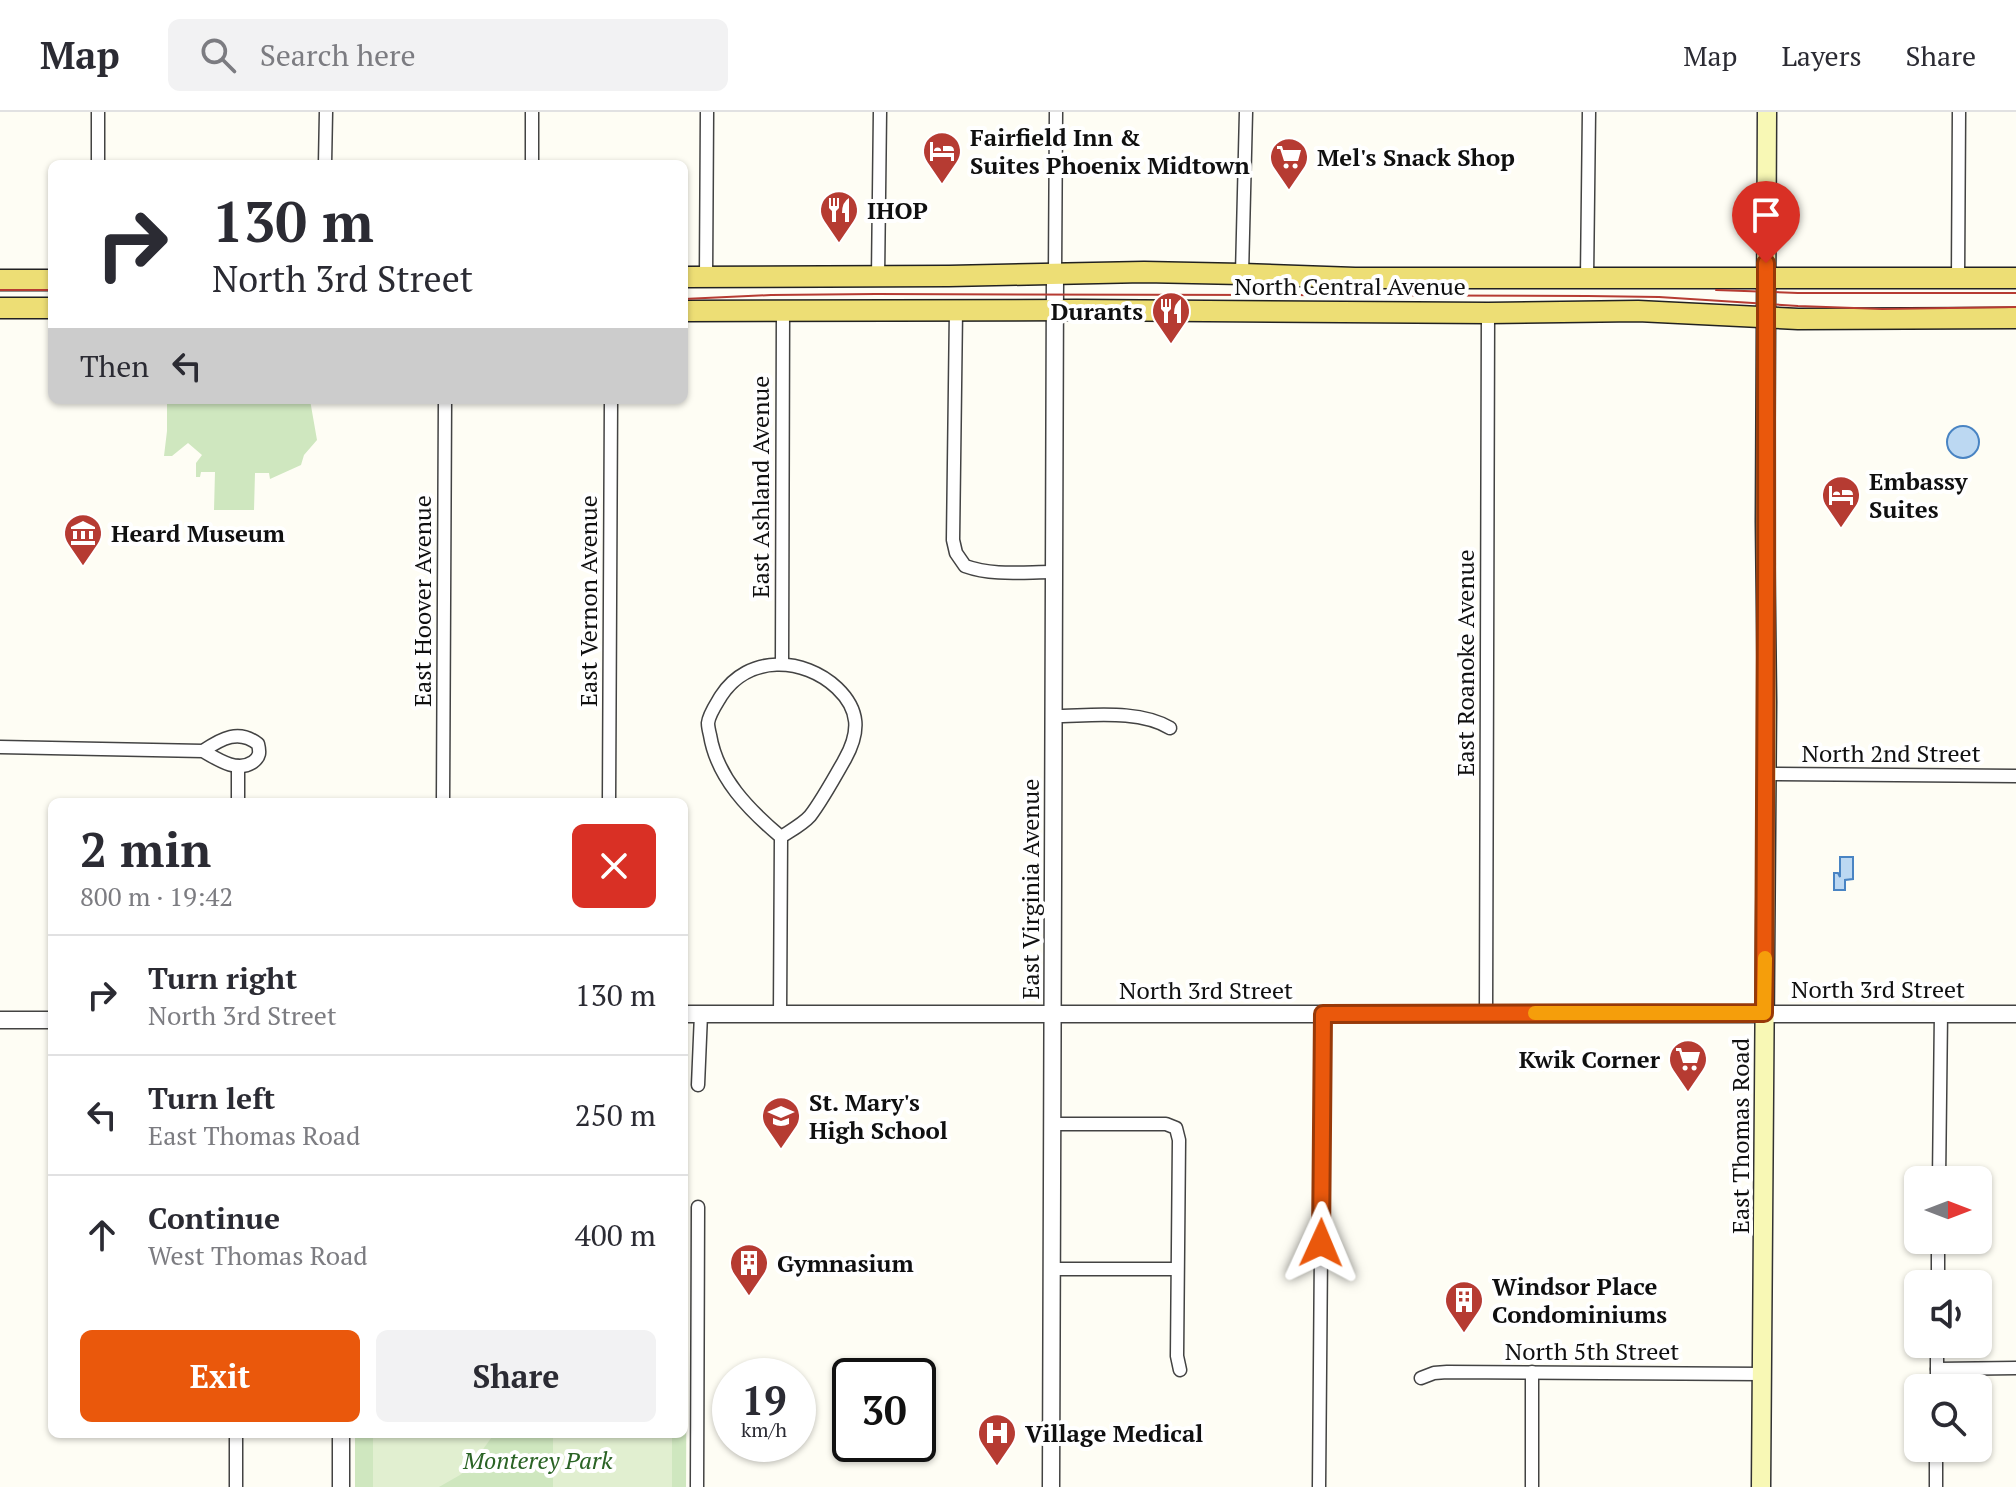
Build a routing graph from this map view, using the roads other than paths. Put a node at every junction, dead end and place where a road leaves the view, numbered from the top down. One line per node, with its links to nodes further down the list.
1 (98, 112): 11 (street)
2 (326, 112): 12 (street)
3 (532, 112): 13 (street)
4 (707, 112): 16 (street)
5 (880, 112): 17 (street)
6 (1056, 112): 24 (street)
7 (1246, 112): 14 (street)
8 (1589, 112): 18 (street)
9 (1767, 112): 21 (main road, East Thomas Road)
10 (1959, 112): 19 (street)
11 (98, 160)
12 (325, 160)
13 (532, 160)
14 (1242, 274): 18 (main road, North Central Avenue); 24 (main road, North Central Avenue)
15 (688, 277): 16 (main road, North Central Avenue)
16 (706, 277): 17 (main road, North Central Avenue)
17 (878, 277): 24 (main road, North Central Avenue)
18 (1587, 278): 21 (main road, North Central Avenue)
19 (1958, 278): 20 (main road, North Central Avenue); 21 (main road, North Central Avenue)
20 (2016, 278)
21 (1766, 279): 30 (main road, East Thomas Road)
22 (0, 280): 23 (main road)
23 (48, 280)
24 (1055, 292): 28 (main road, North Central Avenue); 31 (main road, North Central Avenue); 35 (street, East Virginia Avenue)
25 (0, 308): 26 (main road)
26 (48, 308)
27 (783, 310): 28 (main road, North Central Avenue); 29 (main road, North Central Avenue); 36 (street, East Ashland Avenue)
28 (956, 310): 35 (street)
29 (688, 311)
30 (1766, 311): 31 (main road, North Central Avenue); 32 (main road, North Central Avenue); 42 (main road, East Thomas Road)
31 (1488, 313): 49 (street, East Roanoke Avenue)
32 (2016, 318)
33 (445, 404): 45 (street, East Hoover Avenue)
34 (611, 404): 46 (street, East Vernon Avenue)
35 (1053, 572): 37 (street, East Virginia Avenue)
36 (782, 663): 47 (street); 47 (street)
37 (1053, 716): 38 (street); 48 (street, East Virginia Avenue)
38 (1170, 728)
39 (0, 747): 40 (street)
40 (203, 751): 41 (street); 41 (street)
41 (238, 766): 44 (street)
42 (1766, 774): 43 (street, North 2nd Street); 50 (main road, East Thomas Road)
43 (2016, 776)
44 (238, 798)
45 (443, 798)
46 (609, 798)
47 (781, 837): 53 (street)
48 (1054, 1013): 53 (street, North 3rd Street); 54 (street, North 3rd Street); 59 (street, East Virginia Avenue)
49 (1486, 1013): 50 (street, North 3rd Street); 54 (street, North 3rd Street)
50 (1764, 1013): 51 (street, North 3rd Street); 69 (main road, East Thomas Road)
51 (1941, 1013): 55 (street, North 3rd Street); 60 (street)
52 (692, 1014): 53 (street, North 3rd Street); 58 (street)
53 (780, 1014)
54 (1323, 1014): 79 (street)
55 (2016, 1014)
56 (0, 1020): 57 (street)
57 (48, 1020)
58 (698, 1085)
59 (1053, 1124): 62 (street, East Virginia Avenue); 63 (street)
60 (1939, 1166)
61 (698, 1207): 77 (street)
62 (1052, 1269): 63 (street); 78 (street, East Virginia Avenue)
63 (1177, 1269): 67 (street)
64 (1937, 1358): 66 (street)
65 (2016, 1368): 66 (street)
66 (1937, 1369): 70 (street)
67 (1180, 1370)
68 (1532, 1372): 69 (street, North 5th Street); 71 (street, North 5th Street); 80 (street)
69 (1762, 1374): 81 (main road, East Thomas Road)
70 (1937, 1374)
71 (1421, 1378)
72 (236, 1438): 75 (street)
73 (341, 1438): 76 (street)
74 (1936, 1462): 82 (street)
75 (236, 1487)
76 (341, 1487)
77 (697, 1487)
78 (1051, 1487)
79 (1319, 1487)
80 (1532, 1487)
81 (1761, 1487)
82 (1936, 1487)

